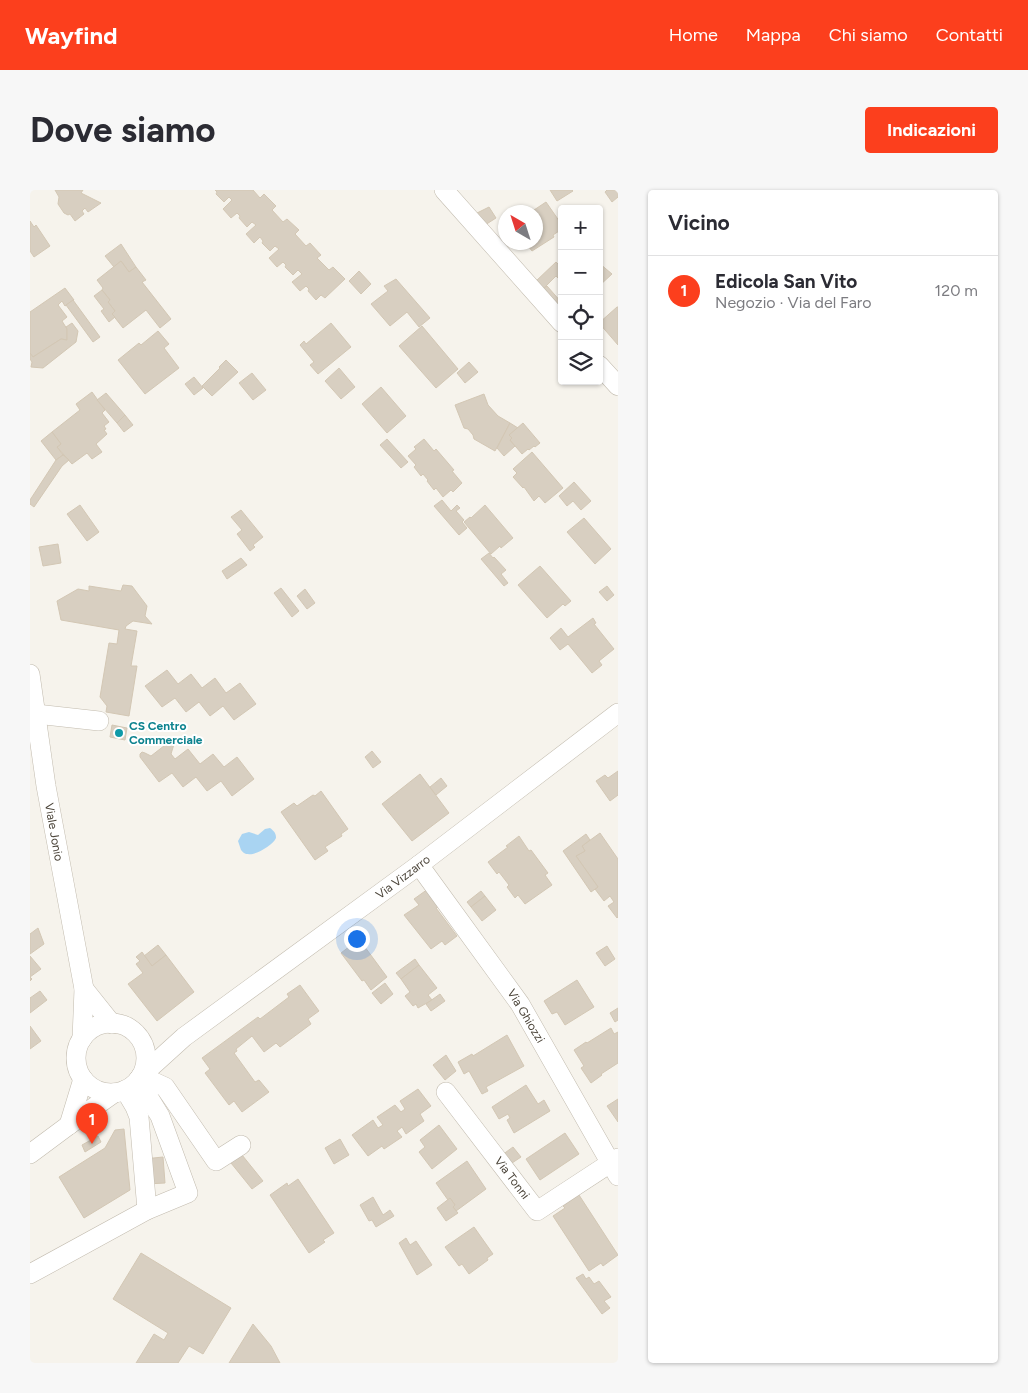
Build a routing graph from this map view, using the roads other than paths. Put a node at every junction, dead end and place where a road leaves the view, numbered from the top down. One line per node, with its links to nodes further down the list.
1 (444, 190): 2 (street)
2 (558, 318)
3 (603, 369): 4 (street)
4 (618, 386)
5 (30, 674): 6 (street, Viale Jonio)
6 (36, 714): 8 (street); 9 (street, Viale Jonio)
7 (616, 719): 11 (street, Via Vizzarro)
8 (99, 721)
9 (46, 786): 10 (street); 12 (street, Viale Jonio)
10 (30, 798)
11 (419, 865): 14 (street, Via Vizzarro); 23 (street, Via Ghiozzi)
12 (84, 989): 13 (street, Viale Jonio); 15 (street, Viale Jonio)
13 (112, 1024): 15 (street); 16 (street)
14 (184, 1037): 16 (street, Via Vizzarro); 18 (street, Via Vizzarro)
15 (82, 1039): 17 (street)
16 (142, 1042): 18 (street)
17 (83, 1079): 18 (street); 20 (street)
18 (129, 1085): 20 (street, Via Vizzarro); 21 (street); 24 (street); 24 (street)
19 (446, 1092): 23 (street, Via Tonni)
20 (69, 1125): 22 (street, Via Vizzarro)
21 (241, 1145)
22 (30, 1154)
23 (615, 1166)
24 (146, 1210): 25 (street)
25 (30, 1274)

